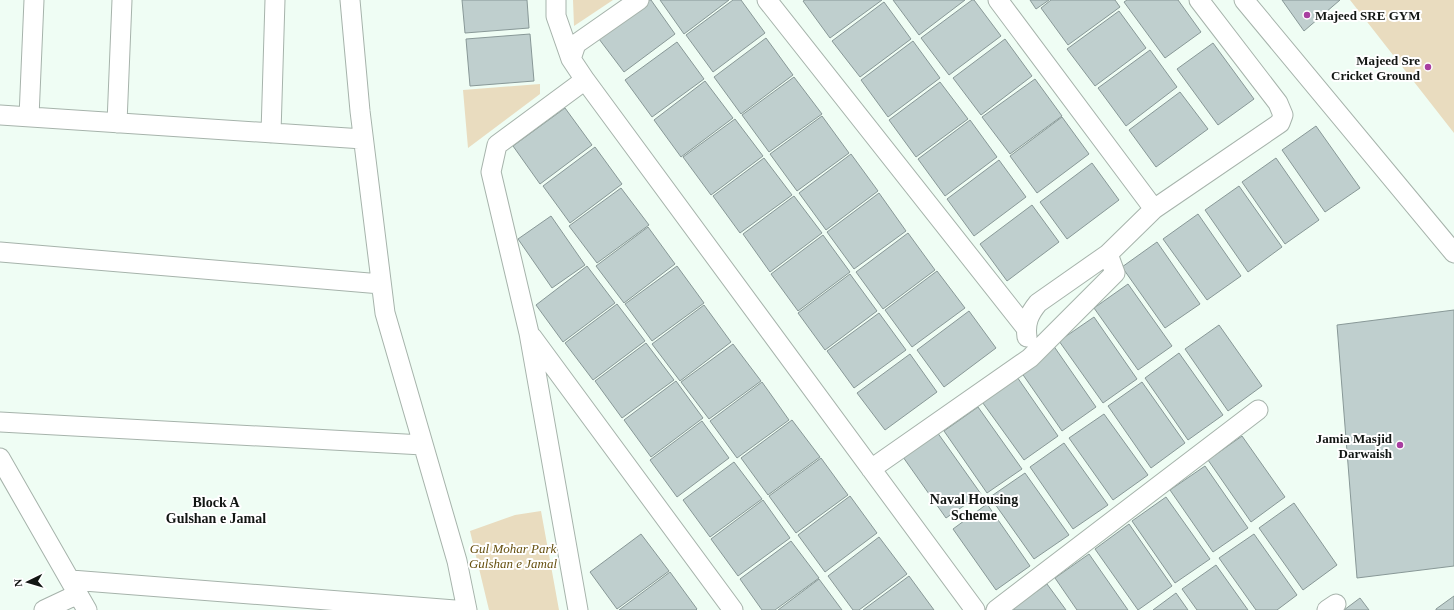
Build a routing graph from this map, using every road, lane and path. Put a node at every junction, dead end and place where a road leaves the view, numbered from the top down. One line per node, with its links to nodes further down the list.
1 (34, 0): 14 (street)
2 (122, 0): 15 (street)
3 (275, 0): 16 (street)
4 (350, 0): 17 (street)
5 (556, 0): 11 (street)
6 (639, 0): 11 (street)
7 (766, 0): 23 (street)
8 (998, 0): 18 (street)
9 (1199, 0): 18 (street)
10 (1244, 0): 20 (street)
11 (571, 58): 12 (street)
12 (585, 80): 24 (street); 30 (street)
13 (0, 115): 14 (street)
14 (29, 117): 15 (street)
15 (117, 123): 16 (street)
16 (271, 133): 17 (street)
17 (363, 139): 22 (street)
18 (1154, 209): 21 (street)
19 (0, 252): 22 (street)
20 (1454, 253)
21 (1108, 254): 23 (street); 25 (street)
22 (382, 284): 28 (street)
23 (1026, 328): 25 (street)
24 (529, 333): 35 (street); 36 (street)
25 (1030, 358): 30 (street)
26 (1258, 410): 38 (street)
27 (0, 422): 28 (street)
28 (423, 445): 34 (street)
29 (0, 458): 31 (street)
30 (871, 469): 37 (street)
31 (78, 595): 32 (street); 33 (street)
32 (44, 610)
33 (455, 610)
34 (467, 610)
35 (578, 610)
36 (733, 610)
37 (975, 610)
38 (996, 610)

